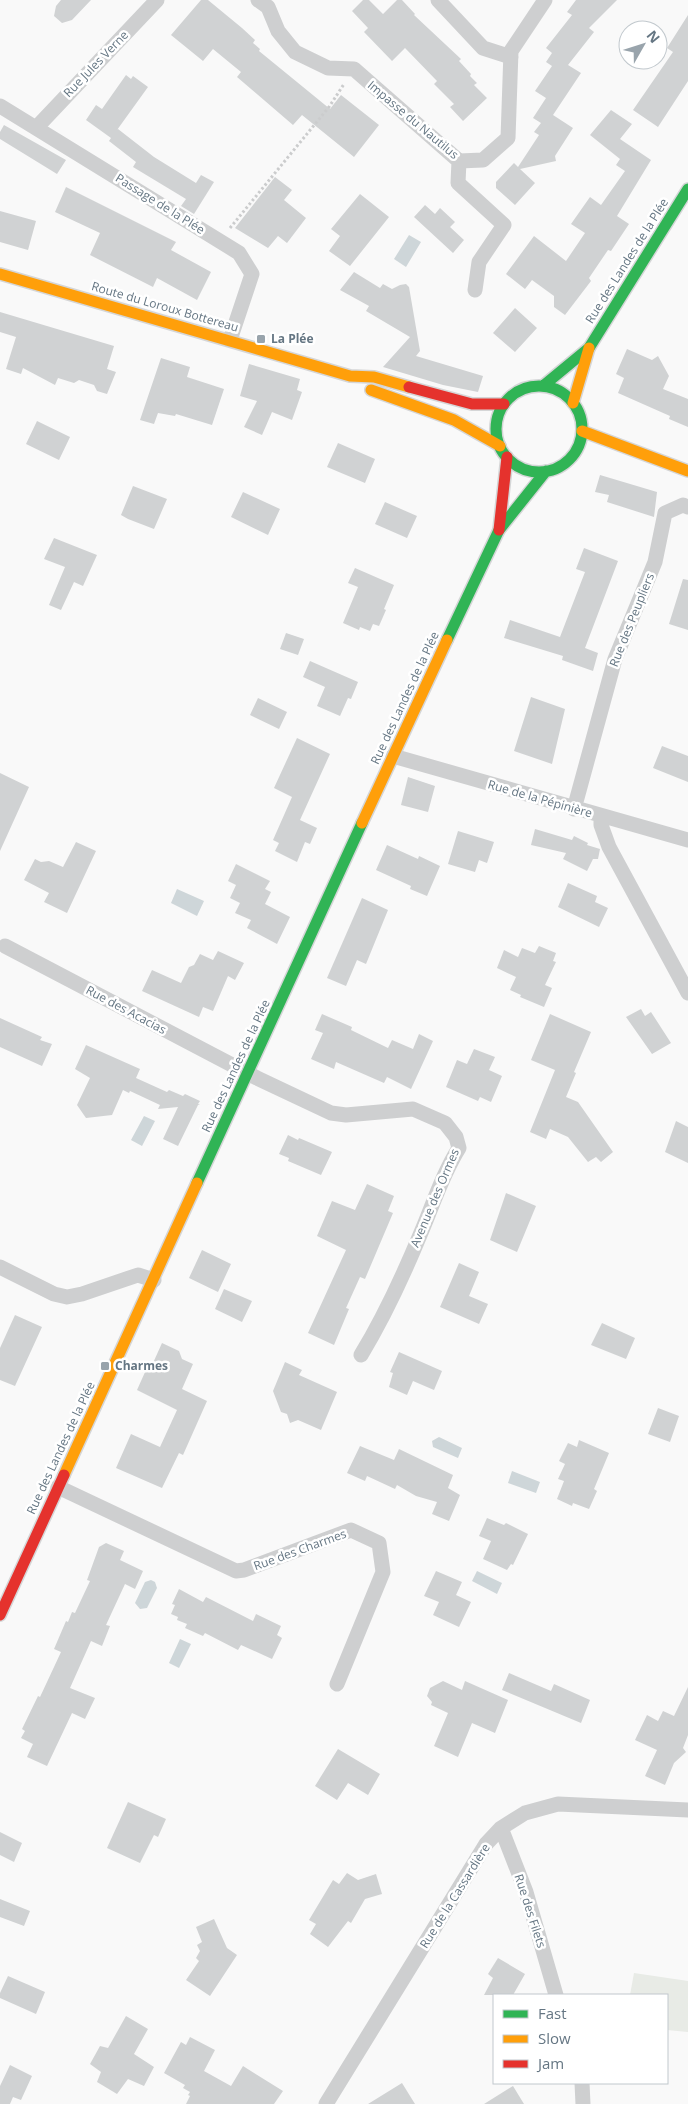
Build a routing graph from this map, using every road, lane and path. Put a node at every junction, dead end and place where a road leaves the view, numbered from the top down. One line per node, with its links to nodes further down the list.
1 (157, 0): 8 (street, Rue Jules Verne)
2 (258, 0): 6 (street)
3 (438, 0): 5 (street)
4 (545, 0): 5 (street, Impasse du Nautilus)
5 (511, 58): 9 (street, Impasse du Nautilus)
6 (354, 70): 9 (street, Impasse du Nautilus); 11 (path)
7 (0, 106): 8 (street, Passage de la Plée)
8 (36, 128): 11 (street, Passage de la Plée)
9 (459, 161): 13 (street)
10 (688, 189): 15 (street, Rue des Landes de la Plée)
11 (220, 241): 14 (street, Passage de la Plée)
12 (0, 274): 14 (street, Route du Loroux Bottereau)
13 (475, 290)
14 (230, 340): 16 (street, Route du Loroux Bottereau)
15 (589, 348): 17 (street, Rue des Landes de la Plée); 18 (street, Rue des Landes de la Plée)
16 (350, 376): 19 (street); 21 (street)
17 (543, 386): 18 (street); 19 (street)
18 (573, 403): 20 (street)
19 (504, 404): 21 (street)
20 (582, 431): 24 (street); 25 (street)
21 (500, 446): 23 (street)
22 (605, 453): 24 (street)
23 (507, 457): 25 (street); 28 (street, Rue des Landes de la Plée)
24 (655, 460): 26 (street)
25 (546, 471): 28 (street, Rue des Landes de la Plée)
26 (688, 471)
27 (688, 507): 30 (street, Rue des Peupliers)
28 (499, 530): 29 (street, Rue des Landes de la Plée)
29 (393, 756): 30 (street, Rue de la Pépinière); 35 (street, Rue des Landes de la Plée)
30 (574, 809): 31 (street, Rue de la Pépinière)
31 (601, 817): 32 (street, Rue de la Pépinière); 34 (street)
32 (688, 840)
33 (5, 946): 35 (street, Rue des Acacias)
34 (688, 993)
35 (248, 1073): 37 (street, Rue des Landes de la Plée); 38 (street, Avenue des Ormes)
36 (0, 1267): 37 (street)
37 (154, 1280): 39 (street, Rue des Landes de la Plée)
38 (361, 1355)
39 (58, 1487): 40 (street, Rue des Landes de la Plée); 41 (street, Rue des Charmes)
40 (0, 1616)
41 (337, 1684)
42 (688, 1810): 43 (street, Rue de la Cassardière)
43 (501, 1828): 44 (street, Rue des Filets); 46 (street, Rue de la Cassardière)
44 (556, 1994)
45 (582, 2084): 47 (street)
46 (326, 2104)
47 (583, 2104)

